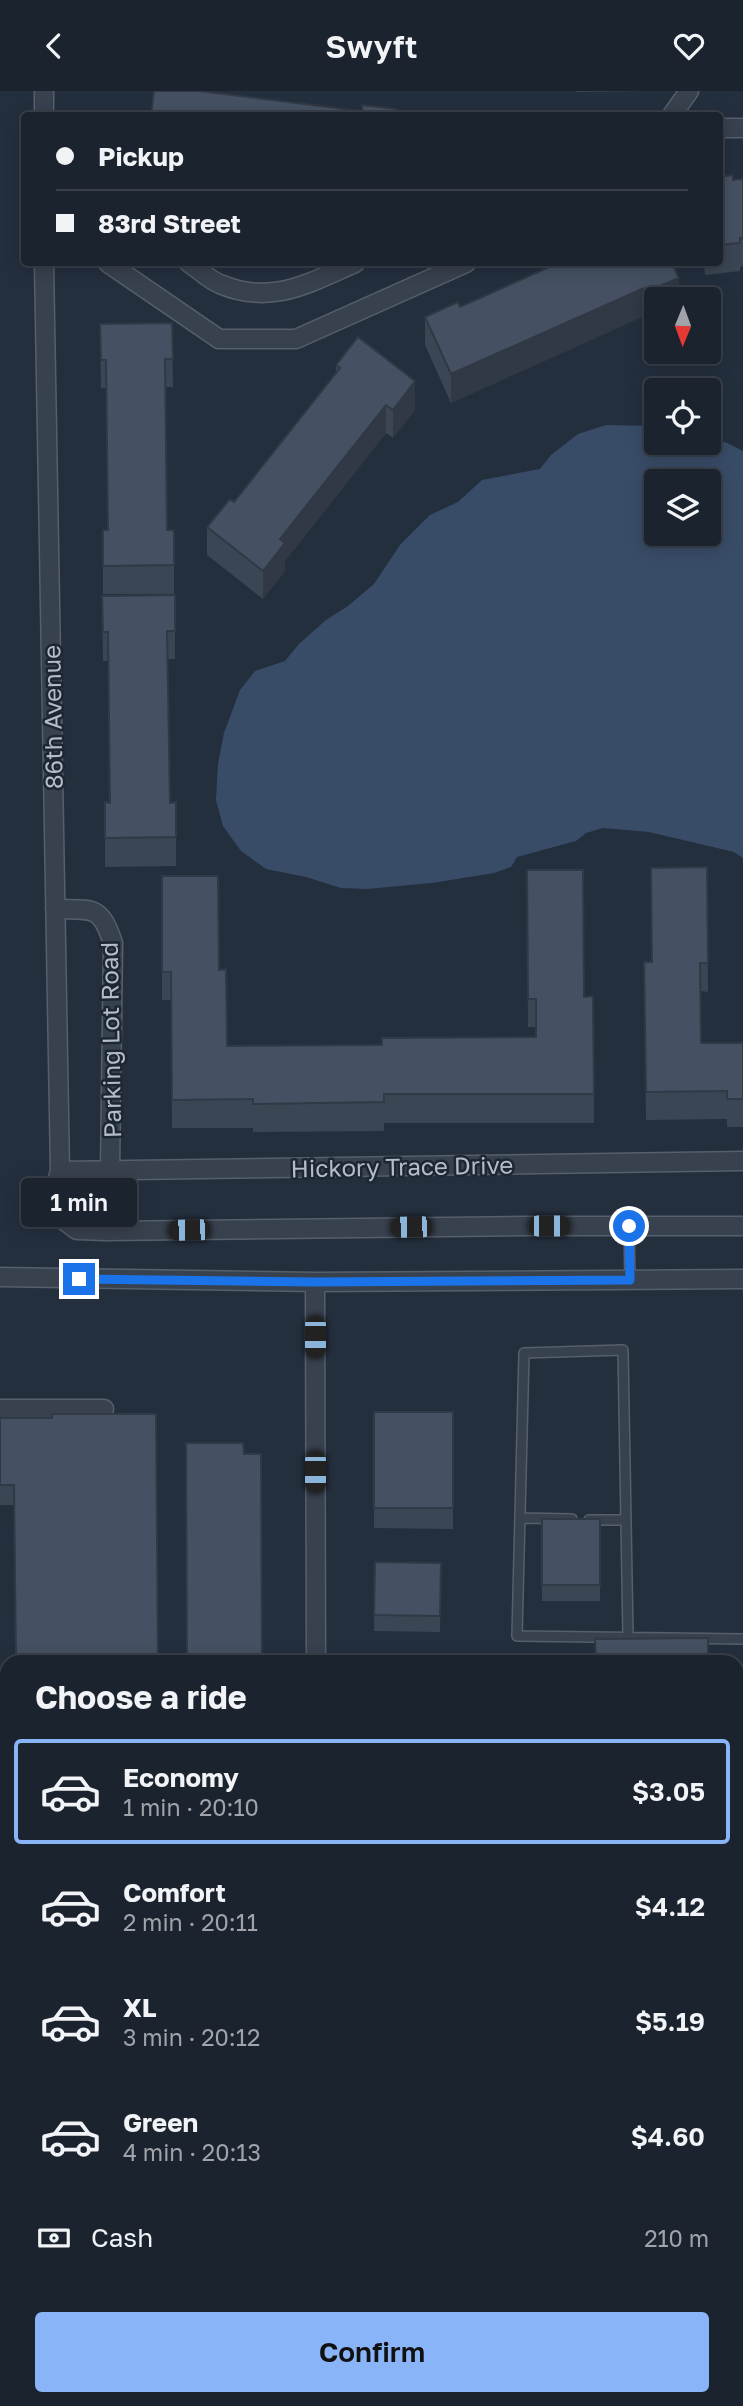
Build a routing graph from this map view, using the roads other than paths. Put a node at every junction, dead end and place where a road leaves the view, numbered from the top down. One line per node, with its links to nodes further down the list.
1 (44, 91): 3 (street)
2 (689, 91): 4 (street)
3 (44, 112)
4 (674, 112)
5 (723, 128): 6 (street)
6 (743, 128)
7 (44, 266): 12 (street, 86th Avenue)
8 (112, 266): 11 (street)
9 (193, 266): 10 (street)
10 (348, 266)
11 (459, 266)
12 (55, 909): 14 (street, Parking Lot Road); 15 (street, 86th Avenue)
13 (743, 1161): 14 (street, Hickory Trace Drive)
14 (110, 1170): 15 (street, Hickory Trace Drive)
15 (60, 1171): 16 (street, 86th Avenue)
16 (629, 1226): 17 (street, 86th Avenue); 20 (lane)
17 (743, 1226)
18 (0, 1277): 21 (street)
19 (743, 1279): 20 (street)
20 (630, 1280): 21 (street)
21 (315, 1282): 28 (street)
22 (0, 1409): 23 (street)
23 (104, 1409)
24 (520, 1518): 25 (lane); 25 (lane); 26 (lane)
25 (626, 1520): 26 (lane)
26 (628, 1636): 27 (lane)
27 (743, 1639)
28 (316, 1655)

